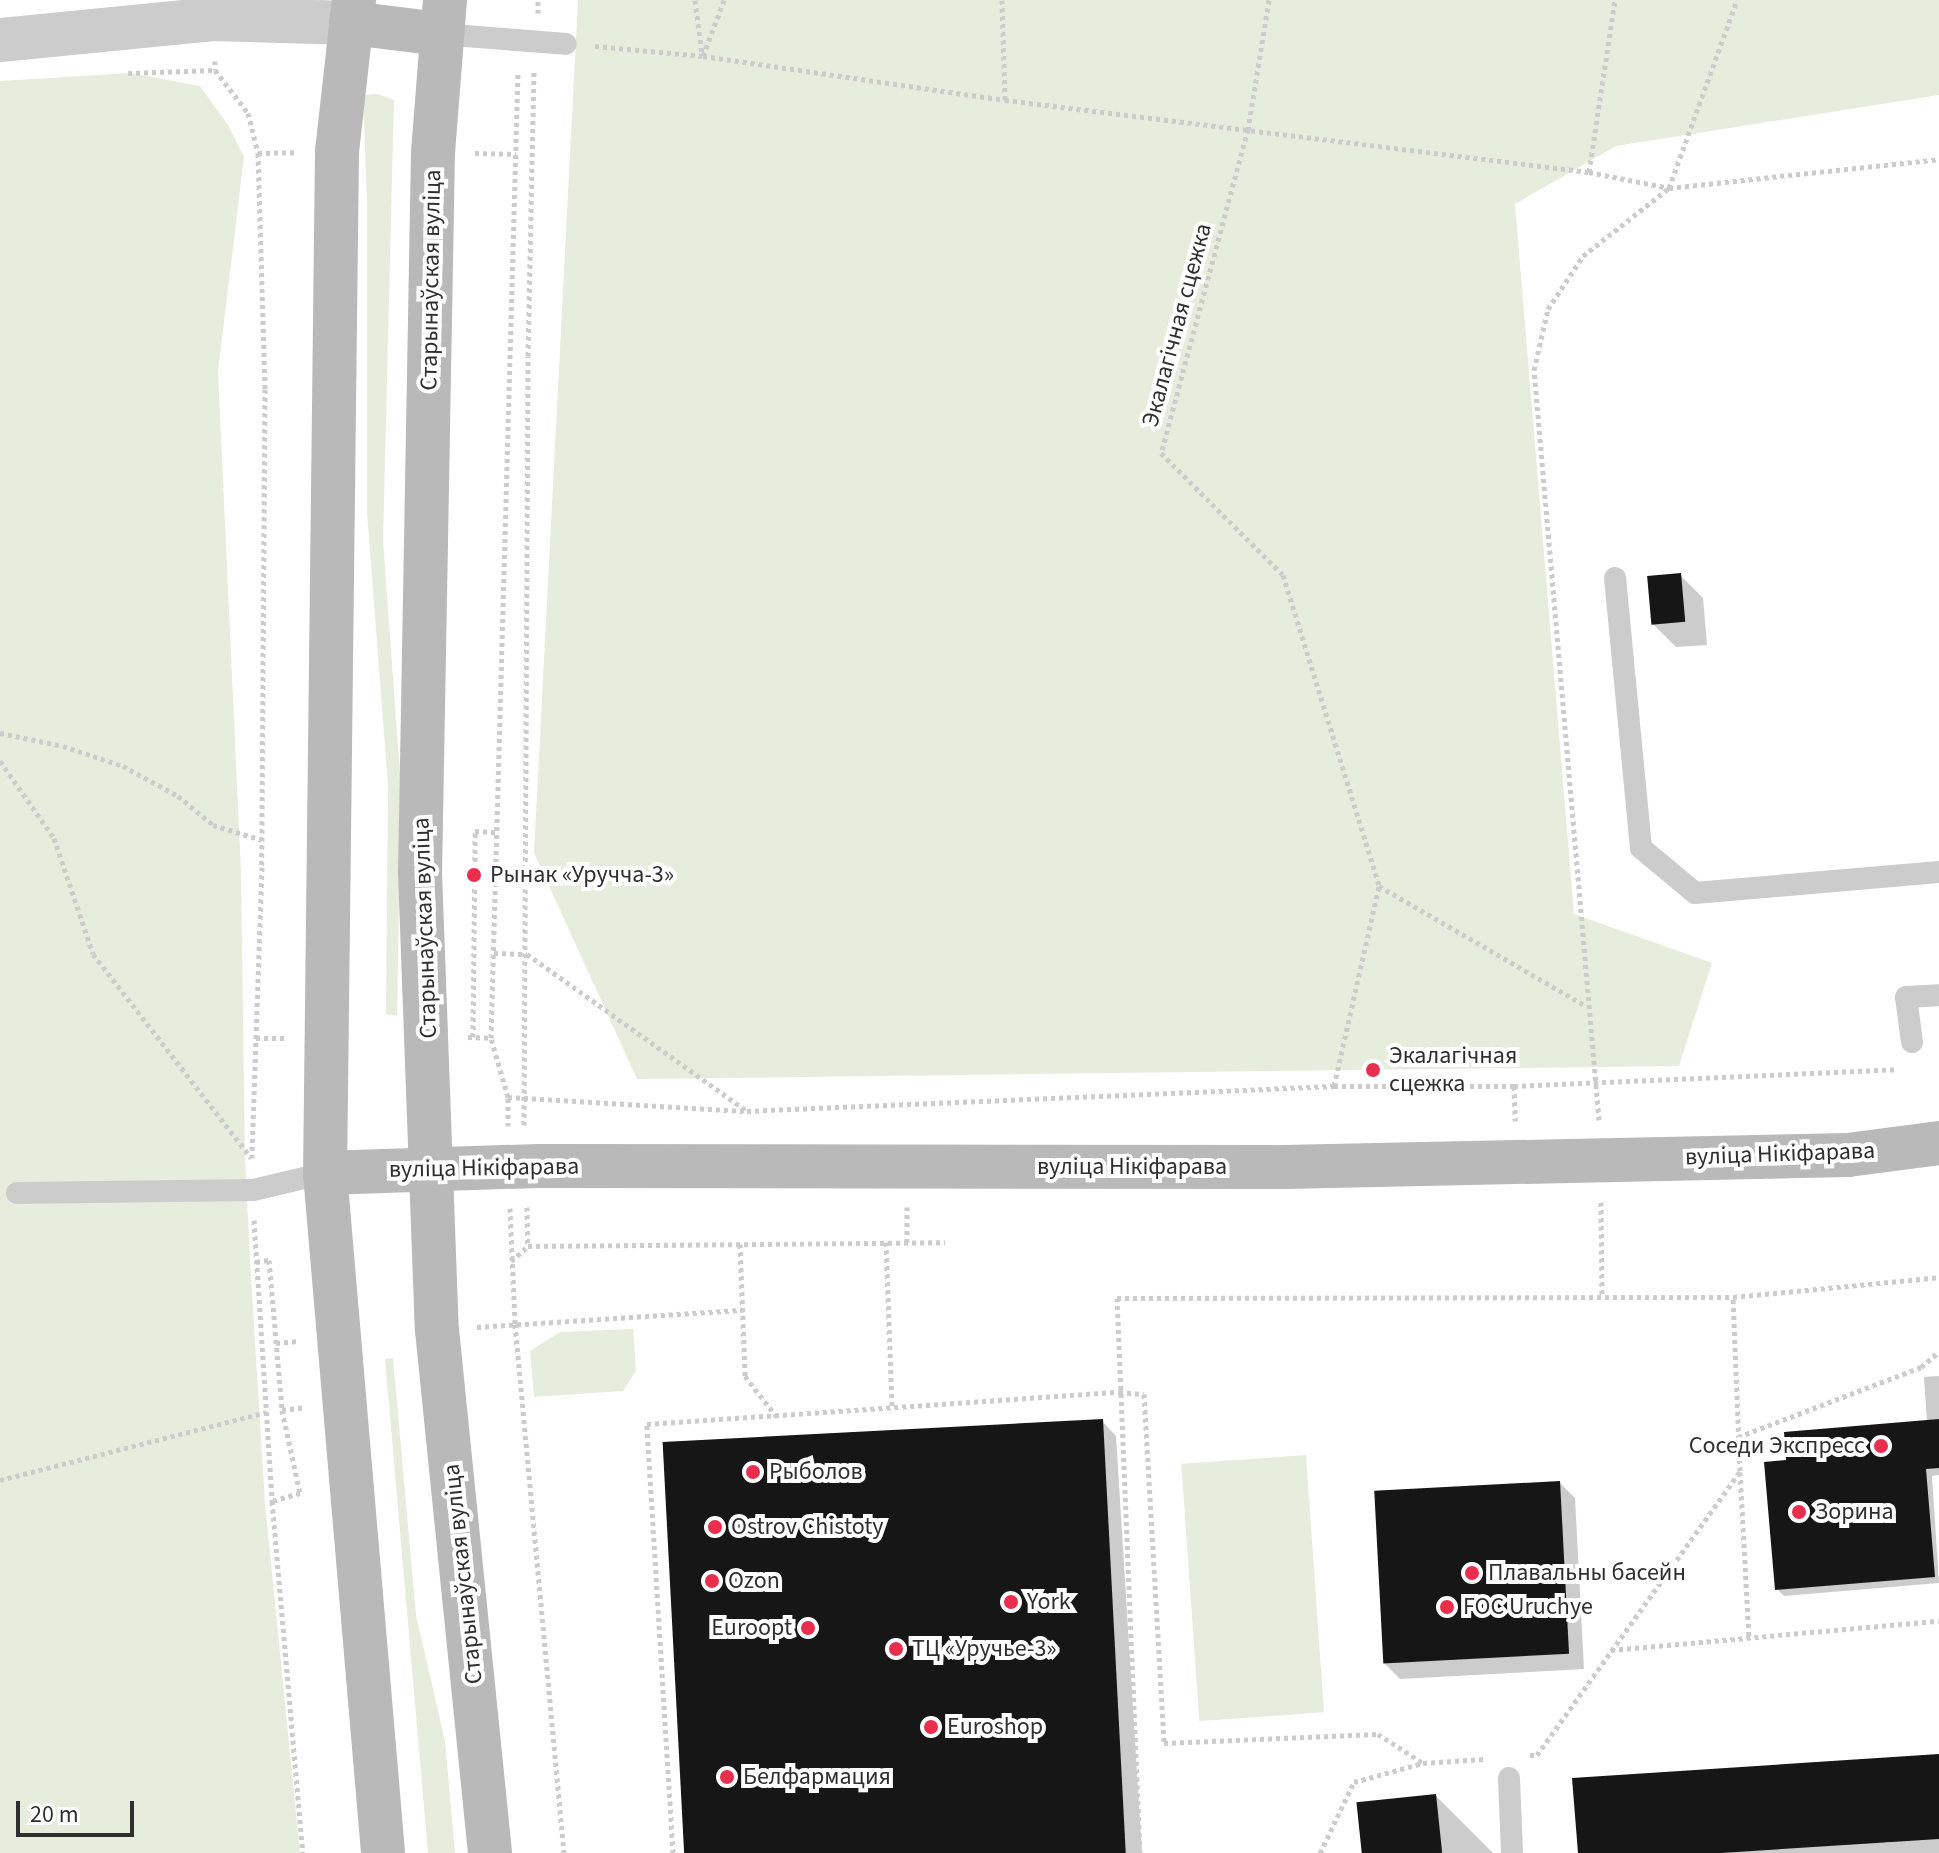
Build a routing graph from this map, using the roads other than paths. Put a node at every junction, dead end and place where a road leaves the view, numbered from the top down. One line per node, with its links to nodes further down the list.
1 (352, 12): 2 (main road); 3 (street); 11 (main road)
2 (442, 17): 4 (lane); 10 (main road, Старынаўская вуліца)
3 (0, 40)
4 (566, 44)
5 (1615, 578): 6 (lane)
6 (1939, 872)
7 (1939, 995): 8 (lane)
8 (1912, 1042)
9 (1939, 1143): 10 (main road, вуліца Нікіфарава)
10 (433, 1169): 11 (main road, вуліца Нікіфарава); 15 (main road, Старынаўская вуліца)
11 (325, 1173): 12 (lane); 14 (main road)
12 (17, 1193)
13 (1509, 1778): 16 (lane)
14 (383, 1853)
15 (490, 1853)
16 (1512, 1853)

